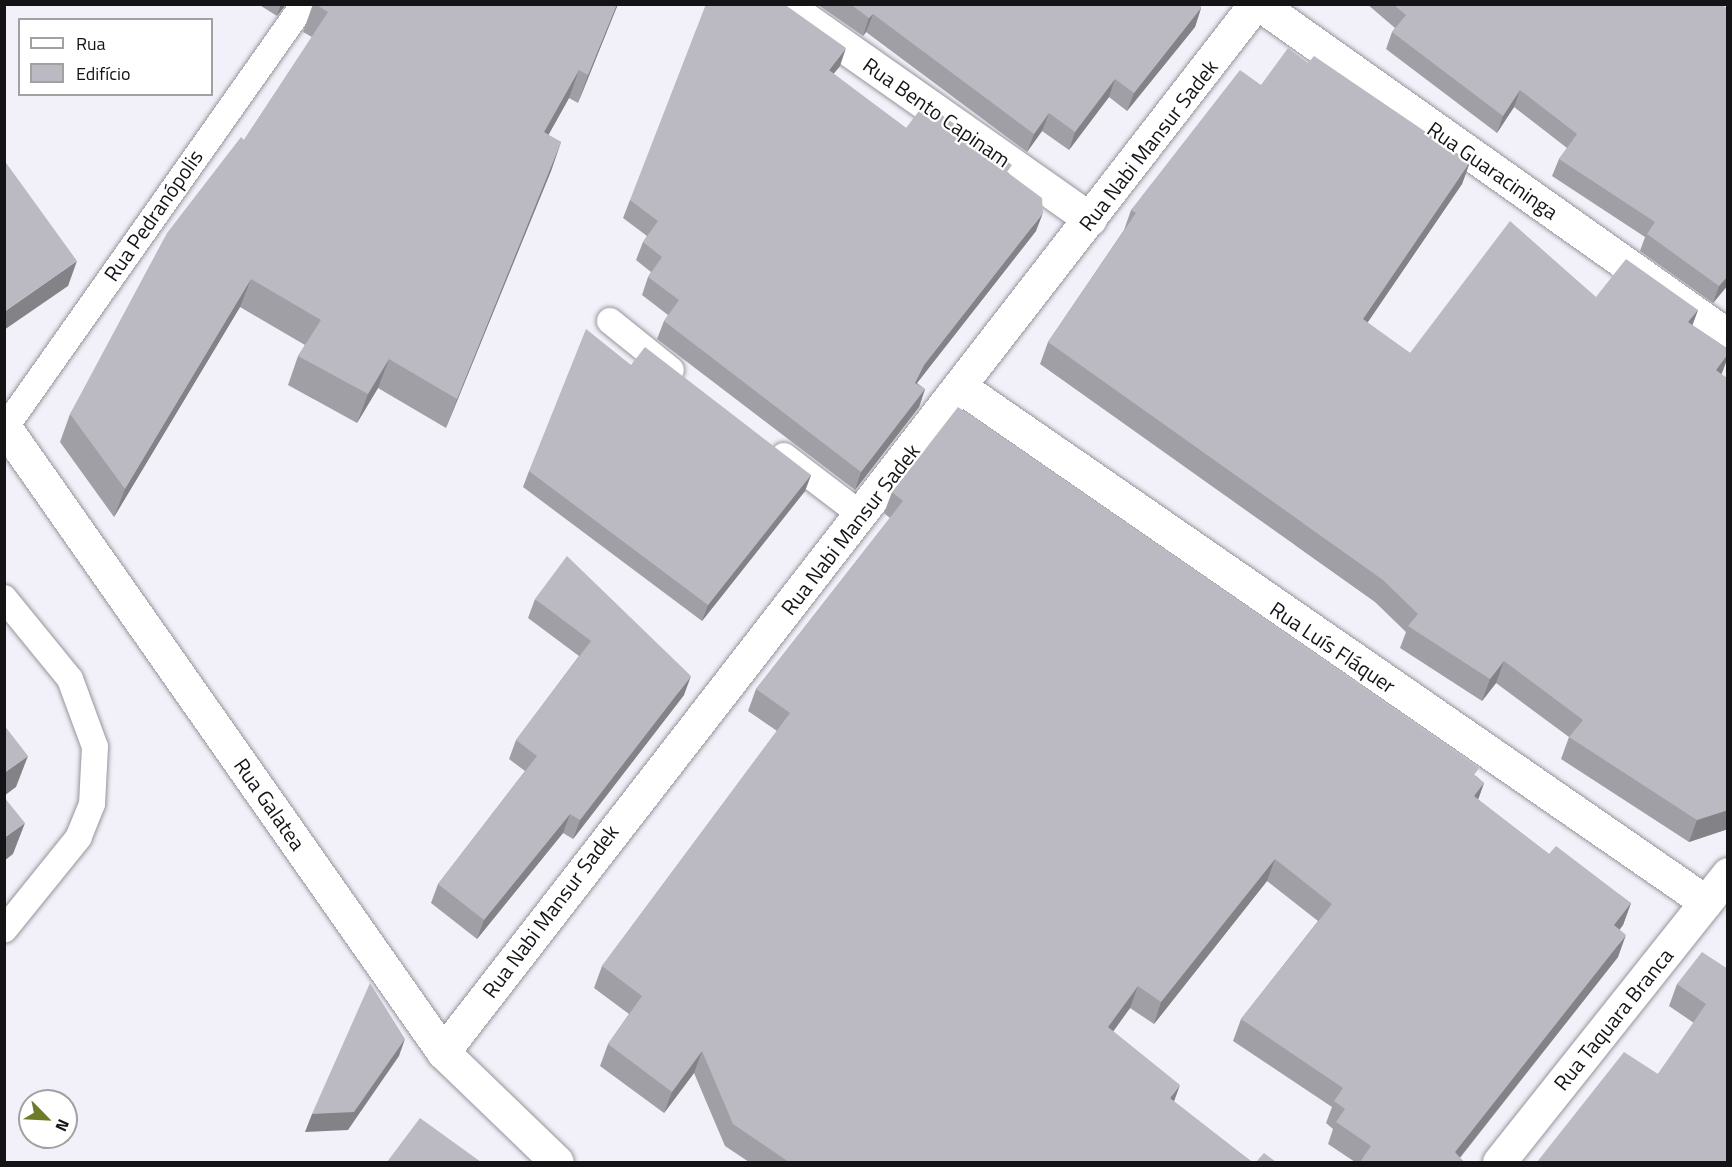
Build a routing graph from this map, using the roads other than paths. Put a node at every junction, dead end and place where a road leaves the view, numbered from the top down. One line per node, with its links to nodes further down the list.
1 (304, 4): 9 (lane, Rua Pedranópolis)
2 (784, 4): 4 (street, Rua Bento Capinam)
3 (1257, 4): 4 (street, Rua Nabi Mansur Sadek); 6 (street, Rua Guaracininga)
4 (1090, 219): 8 (street, Rua Nabi Mansur Sadek)
5 (610, 321): 7 (lane)
6 (1728, 336)
7 (692, 386)
8 (962, 388): 11 (street, Rua Nabi Mansur Sadek); 14 (street, Rua Luís Fláquer)
9 (5, 427): 16 (street, Rua Galatea)
10 (762, 439): 11 (lane)
11 (860, 514): 16 (street, Rua Nabi Mansur Sadek)
12 (4, 598): 15 (lane)
13 (1728, 874): 14 (street, Rua Taquara Branca)
14 (1706, 902): 18 (street, Rua Taquara Branca)
15 (4, 930)
16 (443, 1052): 17 (street, Rua Galatea)
17 (557, 1162)
18 (1499, 1162)

